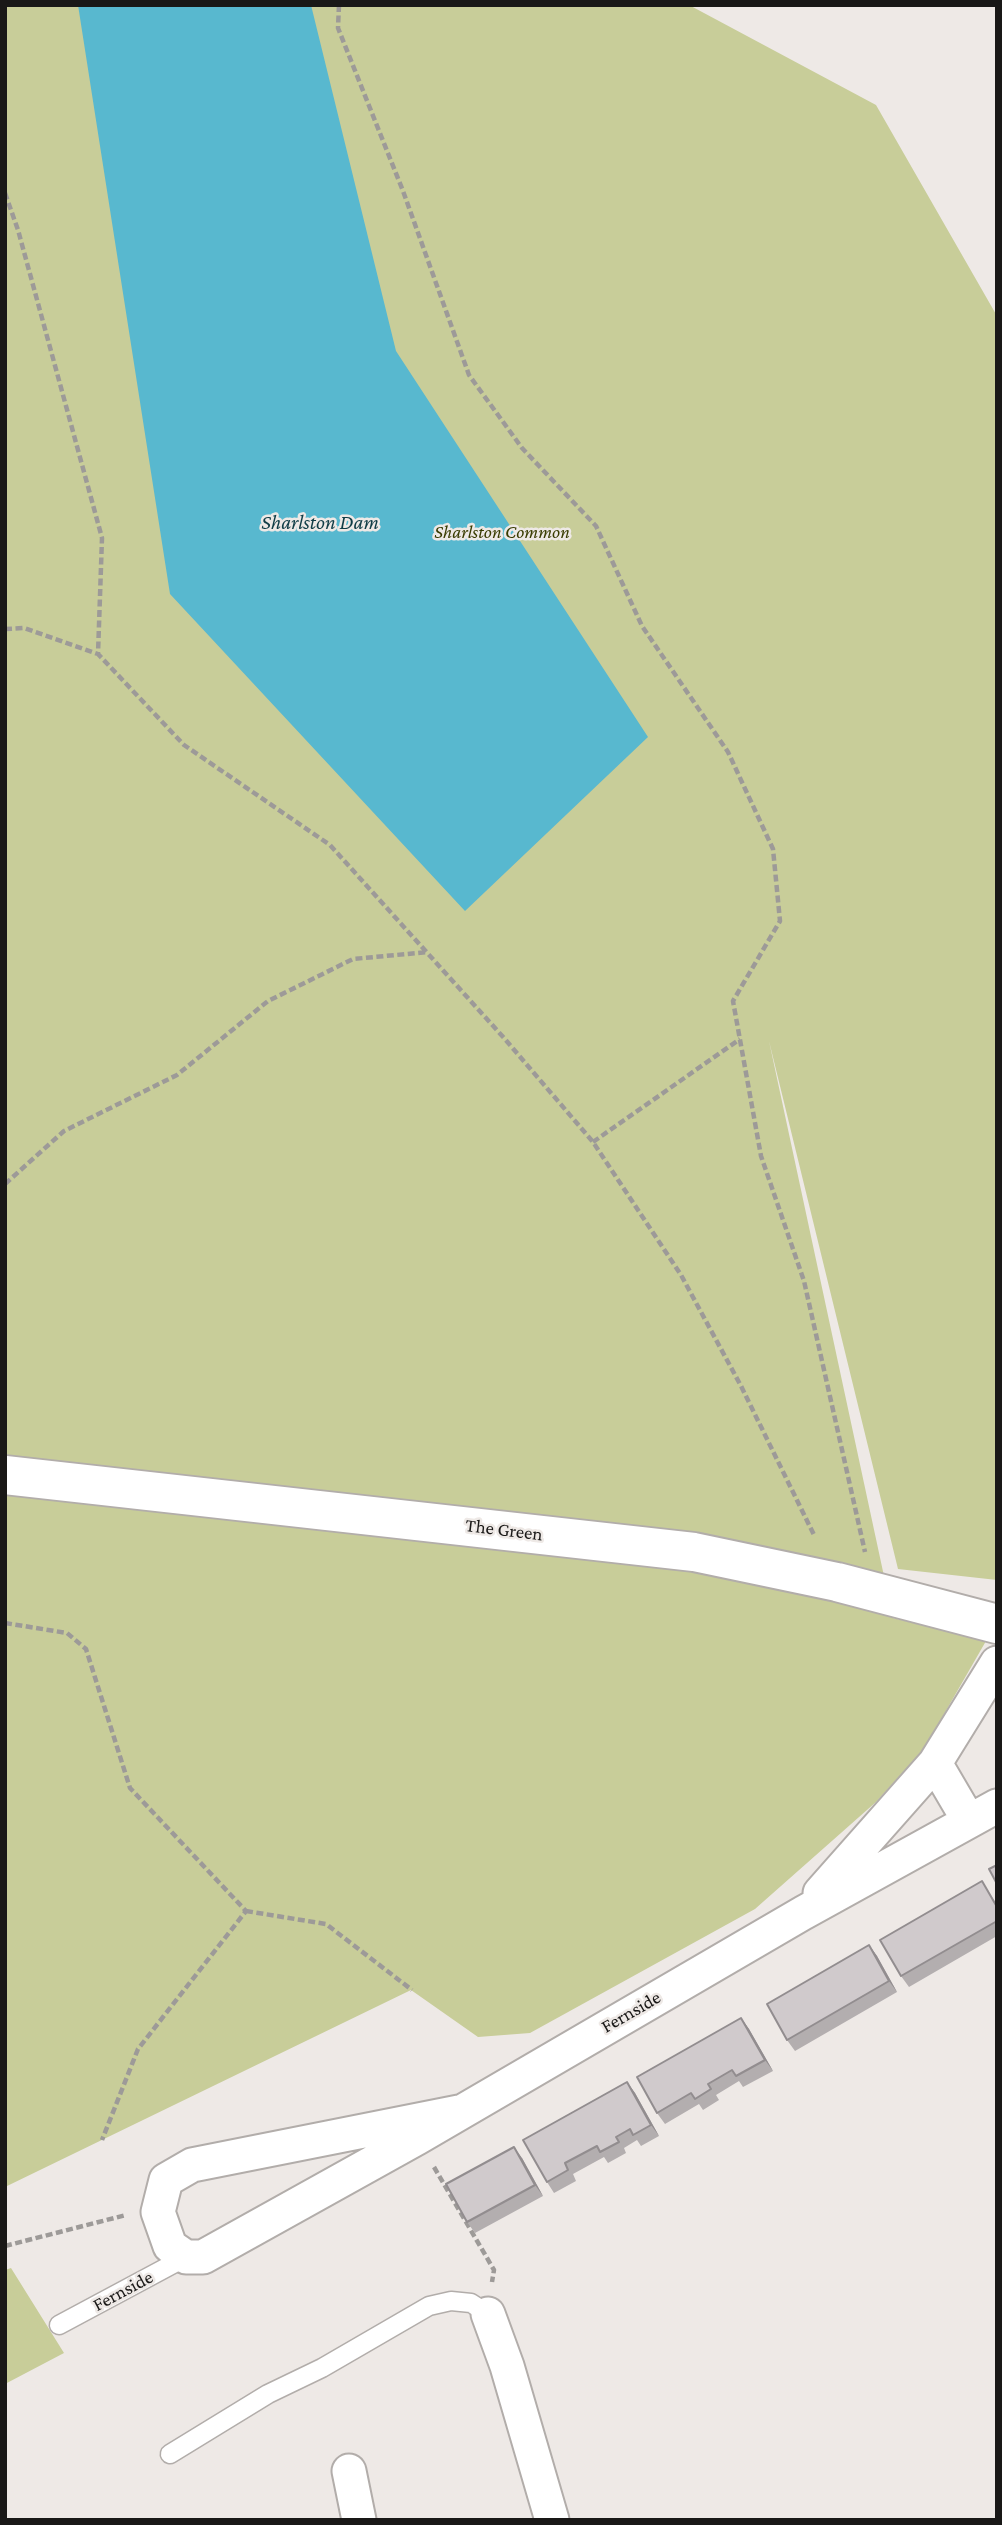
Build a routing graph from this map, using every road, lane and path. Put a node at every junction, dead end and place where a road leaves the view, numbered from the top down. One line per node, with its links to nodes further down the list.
1 (339, 5): 6 (path)
2 (5, 193): 4 (path)
3 (5, 628): 4 (path)
4 (98, 654): 5 (path)
5 (428, 952): 7 (path); 8 (path)
6 (740, 1039): 7 (path); 11 (path)
7 (593, 1142): 10 (path)
8 (5, 1184)
9 (5, 1475): 10 (street, The Green)
10 (836, 1582): 11 (street, The Green)
11 (874, 1592): 13 (street, The Green)
12 (5, 1623): 17 (path)
13 (997, 1624)
14 (997, 1663): 15 (street, Fernside)
15 (935, 1763): 16 (street, Fernside); 18 (street, Fernside)
16 (983, 1813): 18 (street, Fernside)
17 (246, 1911): 19 (path); 22 (path)
18 (803, 1913): 20 (street, Fernside)
19 (412, 1990)
20 (459, 2112): 21 (street, Fernside); 23 (street, Fernside)
21 (417, 2138): 23 (street, Fernside); 24 (path)
22 (102, 2140)
23 (186, 2257): 25 (lane, Fernside)
24 (488, 2314): 26 (lane); 29 (street)
25 (59, 2325)
26 (170, 2454)
27 (349, 2471): 28 (street)
28 (359, 2520)
29 (552, 2520)

